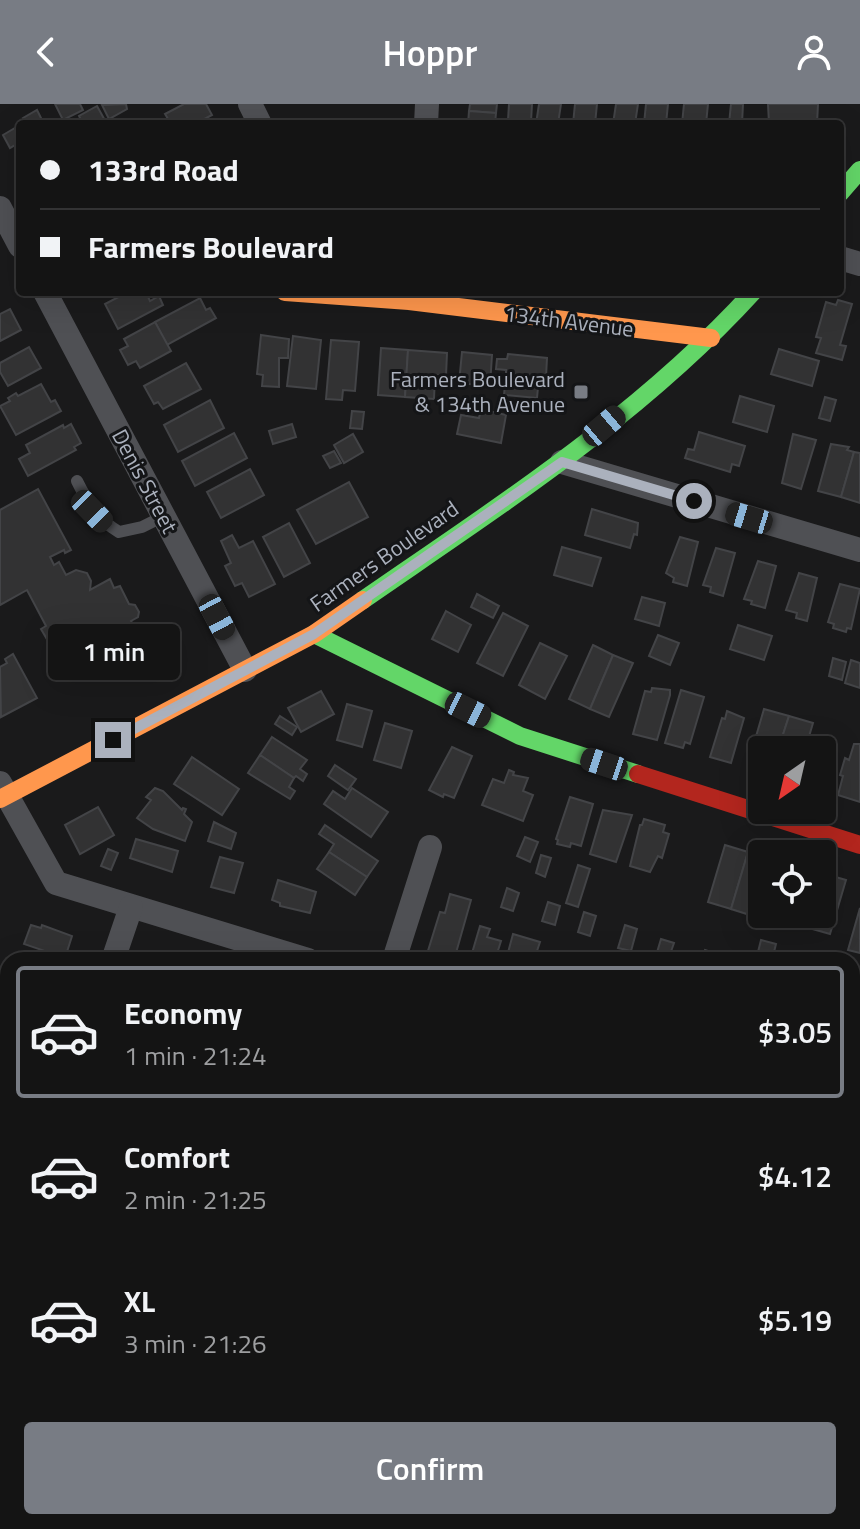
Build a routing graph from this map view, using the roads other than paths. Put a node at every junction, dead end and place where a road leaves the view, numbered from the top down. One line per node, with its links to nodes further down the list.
1 (860, 170): 2 (street)
2 (844, 188)
3 (0, 208): 4 (street)
4 (16, 238)
5 (47, 296): 12 (street, Denis Street)
6 (384, 296): 8 (street, 134th Avenue)
7 (749, 296): 9 (street, Farmers Boulevard)
8 (409, 297): 9 (street, 134th Avenue)
9 (711, 338): 10 (street, Farmers Boulevard)
10 (562, 462): 13 (street); 14 (street, Farmers Boulevard)
11 (77, 481): 12 (lane)
12 (164, 516): 15 (street, Denis Street)
13 (860, 550)
14 (314, 634): 15 (street, Farmers Boulevard); 17 (street)
15 (245, 670): 16 (street, Farmers Boulevard)
16 (2, 793): 19 (street)
17 (860, 845)
18 (430, 847): 22 (street)
19 (131, 907): 20 (street); 21 (street)
20 (116, 952)
21 (281, 952)
22 (397, 952)

